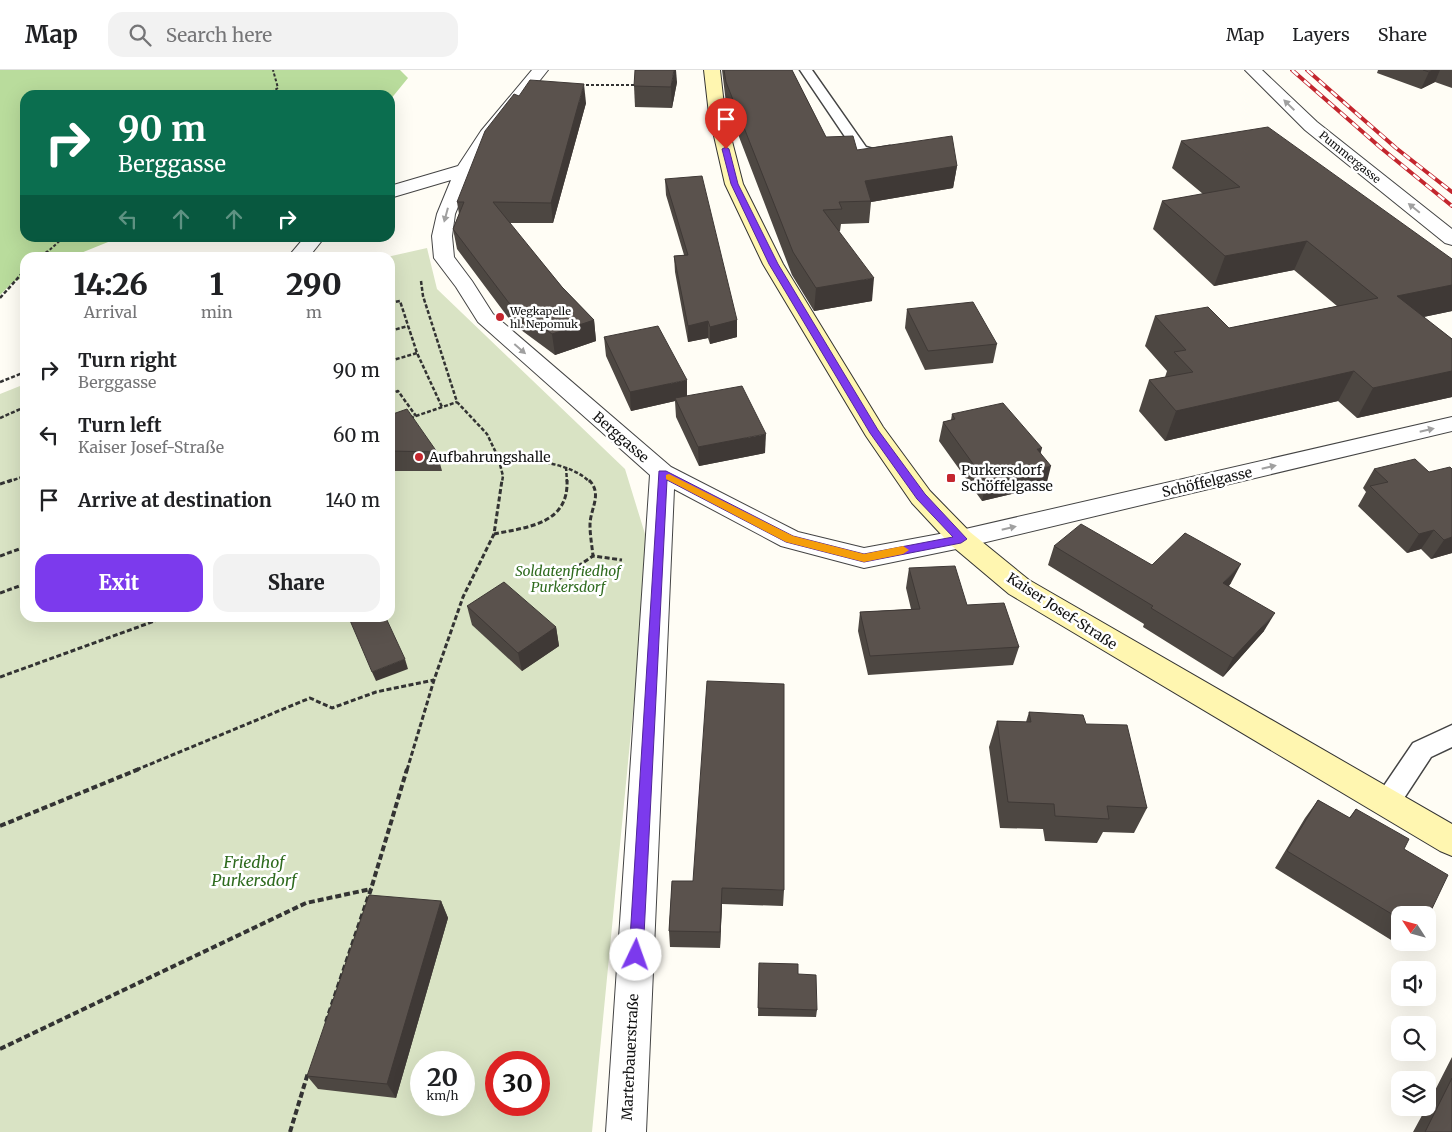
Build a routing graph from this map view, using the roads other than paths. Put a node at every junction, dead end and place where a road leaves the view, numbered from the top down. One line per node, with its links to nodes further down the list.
1 (540, 70): 6 (street, Berggasse)
2 (712, 70): 13 (main road, Kaiser Josef-Straße)
3 (806, 70): 5 (lane)
4 (1253, 70): 8 (street, Pummergasse, one-way to 4)
5 (906, 148)
6 (464, 170): 7 (street); 12 (street, Berggasse, one-way to 12)
7 (395, 191)
8 (1452, 238)
9 (311, 242): 10 (street)
10 (302, 252)
11 (1452, 424): 13 (street, Schöffelgasse, one-way to 11)
12 (662, 473): 13 (street, Berggasse); 17 (street, Marterbauerstraße)
13 (961, 539): 15 (main road, Kaiser Josef-Straße)
14 (1452, 735): 15 (lane)
15 (1386, 804): 16 (main road, Kaiser Josef-Straße)
16 (1452, 841)
17 (626, 1132)

